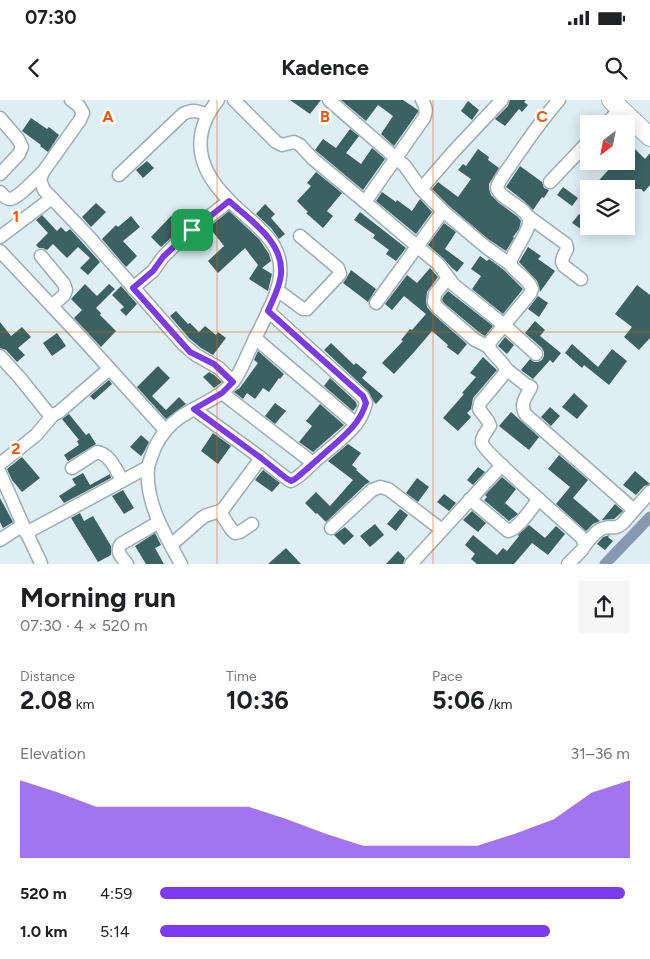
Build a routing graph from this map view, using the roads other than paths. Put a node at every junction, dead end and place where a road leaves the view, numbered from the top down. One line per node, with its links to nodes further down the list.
1 (70, 100): 14 (street)
2 (218, 100): 9 (street)
3 (234, 100): 22 (street)
4 (329, 100): 13 (street)
5 (422, 100): 13 (street)
6 (502, 100): 18 (street)
7 (559, 100): 24 (street)
8 (616, 104): 11 (main road)
9 (207, 115): 16 (street); 21 (street)
10 (0, 118): 15 (street)
11 (650, 137)
12 (580, 150): 17 (street)
13 (396, 158): 18 (street); 22 (street)
14 (43, 172): 19 (street); 20 (street)
15 (0, 174)
16 (119, 175)
17 (550, 182)
18 (421, 189): 23 (street)
19 (0, 192)
20 (52, 198): 26 (street); 33 (street)
21 (229, 201): 33 (street); 34 (street)
22 (365, 202): 27 (street)
23 (444, 211): 27 (street); 30 (street)
24 (529, 217): 30 (street); 32 (street)
25 (300, 236): 34 (street)
26 (0, 237)
27 (417, 246): 31 (street); 35 (street)
28 (0, 251): 36 (street)
29 (41, 256): 36 (street)
30 (510, 264): 38 (street)
31 (448, 278): 38 (street); 40 (street)
32 (581, 279)
33 (133, 288): 45 (street)
34 (277, 290): 37 (street)
35 (376, 303)
36 (52, 306): 43 (street)
37 (268, 311): 39 (street); 49 (street)
38 (504, 325): 40 (street); 41 (street)
39 (255, 338): 45 (street); 49 (street)
40 (489, 347): 44 (street)
41 (536, 354)
42 (0, 356): 48 (street)
43 (109, 369): 48 (street); 50 (street)
44 (506, 369): 54 (street); 62 (street)
45 (233, 382): 46 (street)
46 (222, 393): 47 (street); 52 (street)
47 (194, 409): 50 (street); 51 (street)
48 (53, 415): 53 (street)
49 (356, 424): 52 (street)
50 (165, 430): 56 (street)
51 (261, 458): 52 (street); 63 (street)
52 (313, 463)
53 (0, 464)
54 (502, 465): 60 (street); 61 (street)
55 (72, 468): 58 (street)
56 (148, 468): 58 (street); 64 (street)
57 (1, 476): 67 (street)
58 (122, 480): 67 (street)
59 (650, 492): 62 (street)
60 (470, 499): 61 (street); 68 (street)
61 (539, 499): 71 (street)
62 (634, 510): 71 (street)
63 (220, 512): 65 (street); 70 (street)
64 (159, 522): 70 (street); 73 (street)
65 (252, 524)
66 (331, 528): 68 (street)
67 (25, 529): 69 (street); 72 (street)
68 (442, 530): 75 (street)
69 (0, 540)
70 (171, 545): 74 (street)
71 (585, 545): 76 (street)
72 (40, 564)
73 (127, 564)
74 (181, 564)
75 (411, 564)
76 (568, 564)

